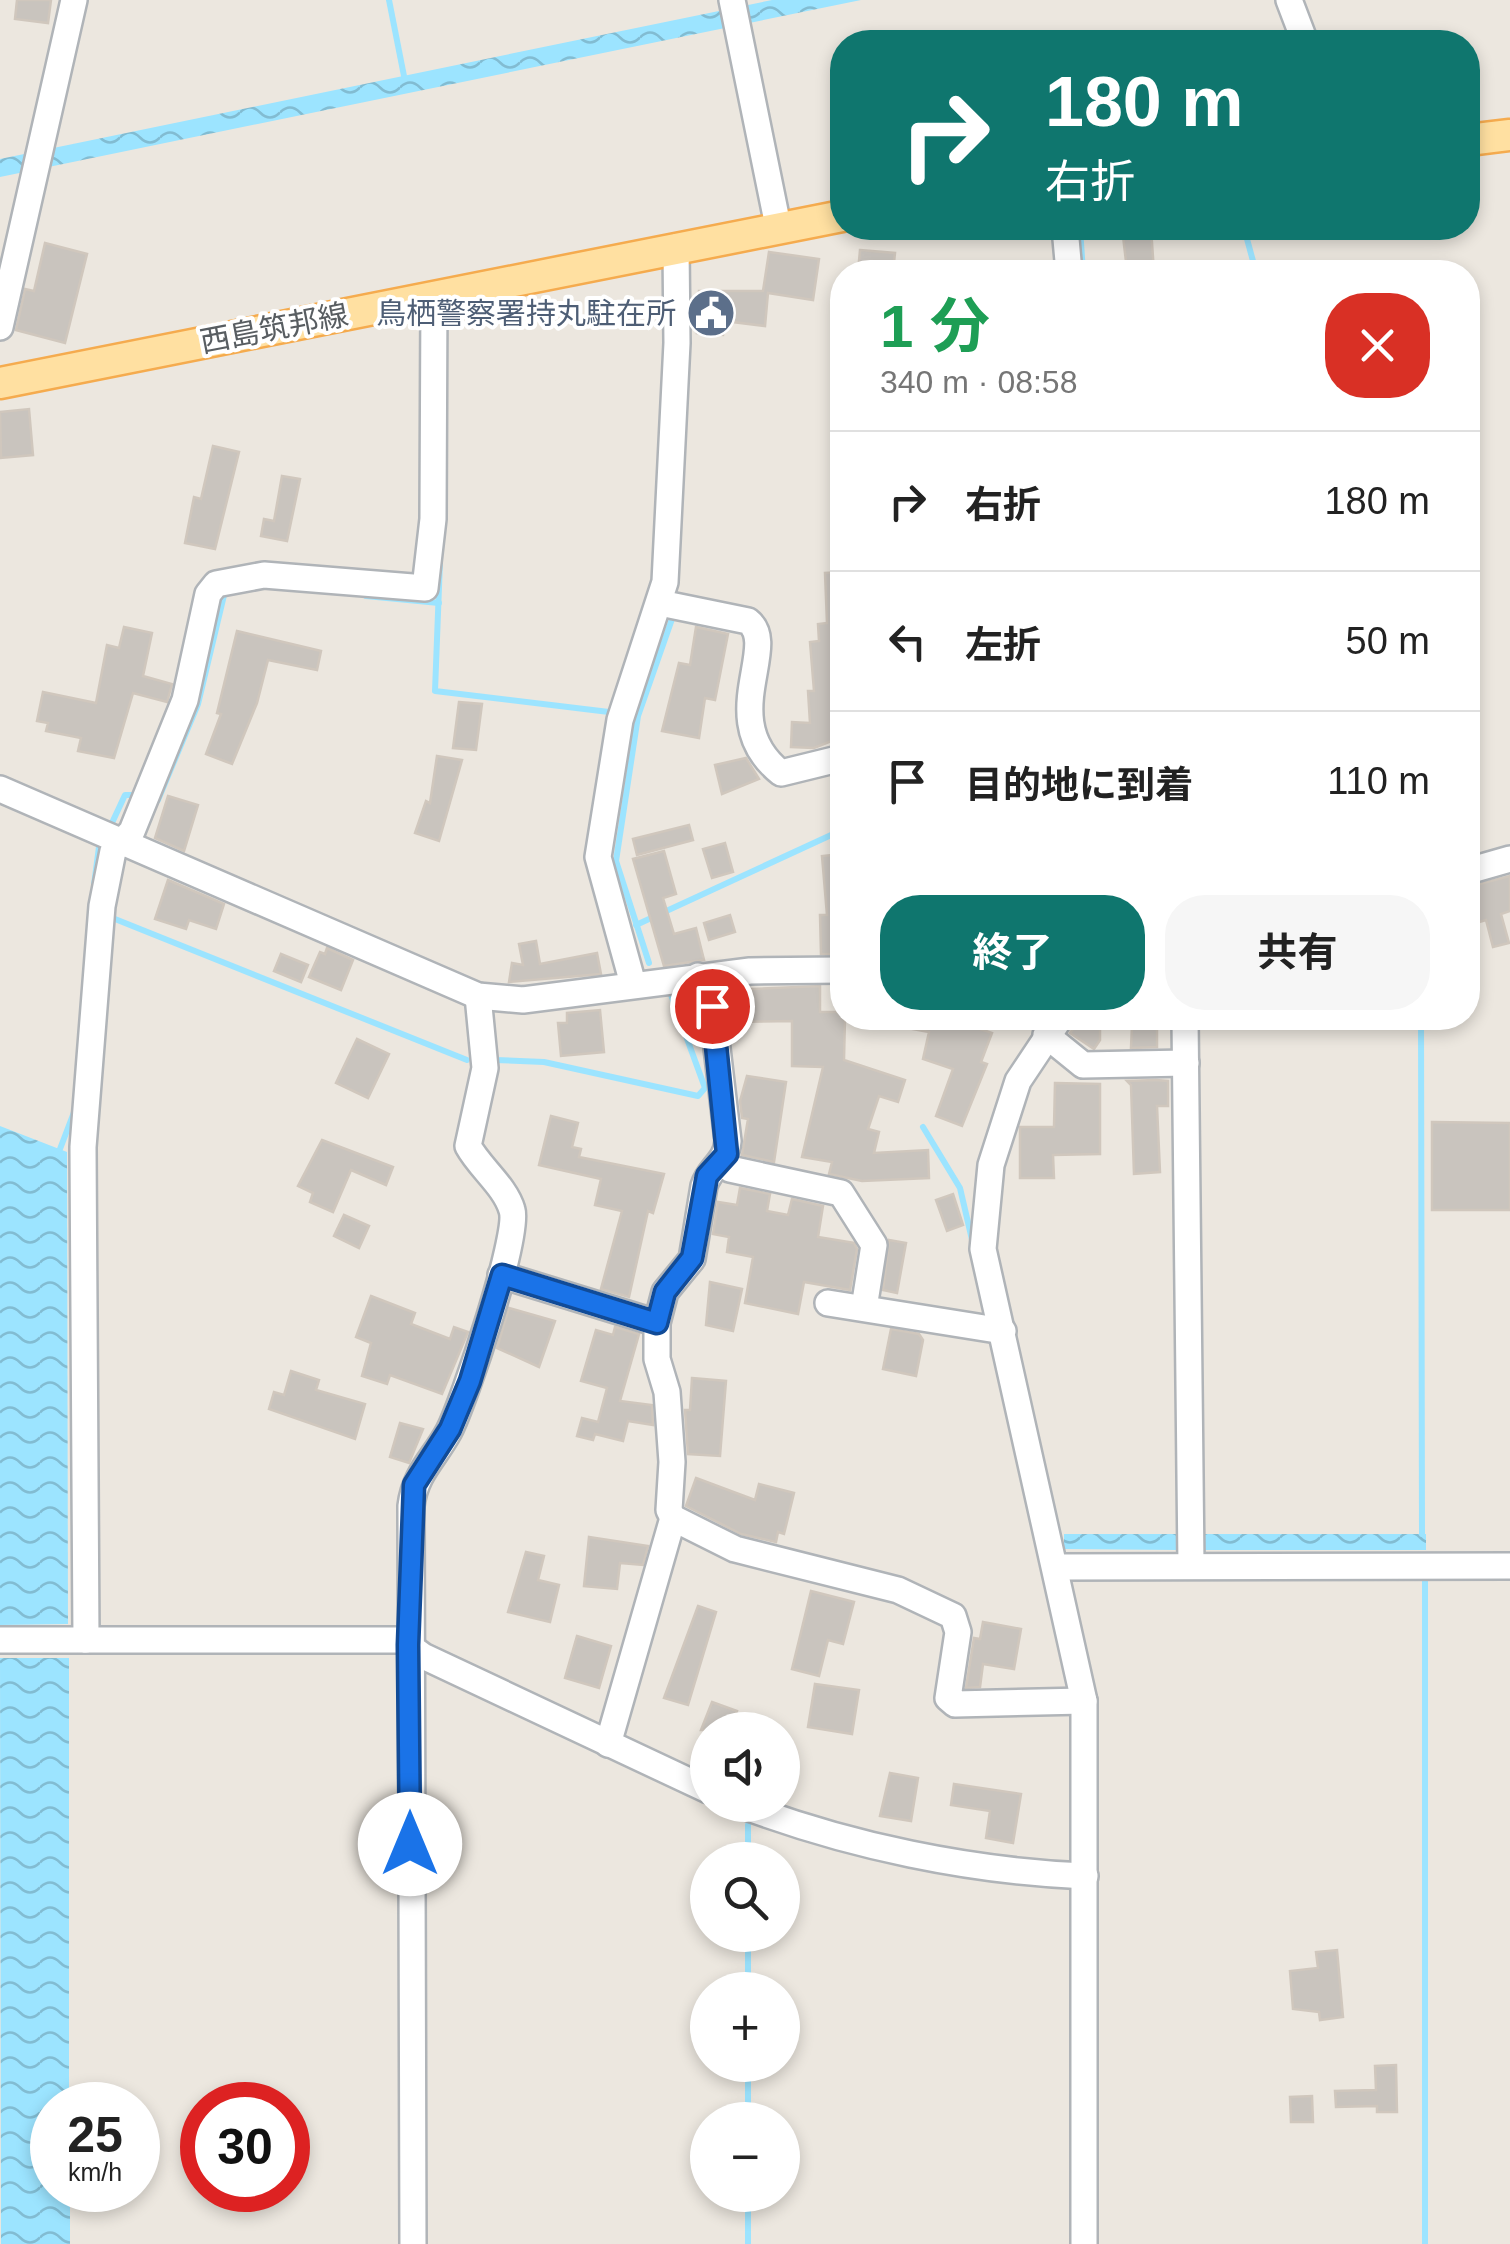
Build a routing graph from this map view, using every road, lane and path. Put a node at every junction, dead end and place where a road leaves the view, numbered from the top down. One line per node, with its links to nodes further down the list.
1 (74, 0): 11 (street)
2 (732, 0): 8 (street)
3 (1290, 0): 4 (street)
4 (1301, 30)
5 (1510, 135): 6 (main road)
6 (1480, 139)
7 (830, 218): 8 (main road, 西島筑邦線)
8 (778, 226): 9 (main road, 西島筑邦線)
9 (676, 247): 10 (main road, 西島筑邦線); 13 (street)
10 (434, 296): 12 (main road, 西島筑邦線); 16 (street)
11 (0, 327)
12 (0, 383)
13 (660, 604): 14 (street); 21 (street)
14 (830, 766)
15 (0, 790): 16 (street)
16 (122, 842): 22 (street); 38 (street)
17 (1510, 859): 18 (street)
18 (1480, 868)
19 (830, 970): 20 (street)
20 (698, 976): 21 (street); 27 (street)
21 (633, 984): 22 (street)
22 (478, 996): 28 (street)
23 (1050, 1030): 32 (street)
24 (1056, 1030): 26 (street)
25 (1186, 1030): 26 (street)
26 (1186, 1063): 34 (street)
27 (723, 1162): 30 (street); 31 (street)
28 (502, 1275): 31 (street); 39 (street)
29 (828, 1303): 30 (street)
30 (864, 1308): 32 (street)
31 (657, 1323): 33 (street)
32 (1003, 1331): 36 (street)
33 (673, 1518): 40 (street); 41 (street)
34 (1190, 1566): 35 (street); 36 (street)
35 (1510, 1566)
36 (1056, 1567): 40 (street)
37 (22, 1640): 38 (street)
38 (86, 1640): 39 (street)
39 (408, 1645): 41 (street); 45 (street)
40 (1084, 1701): 44 (street)
41 (608, 1744): 42 (street)
42 (690, 1782)
43 (793, 1822): 44 (street)
44 (1084, 1876): 46 (street)
45 (413, 2244)
46 (1084, 2244)

